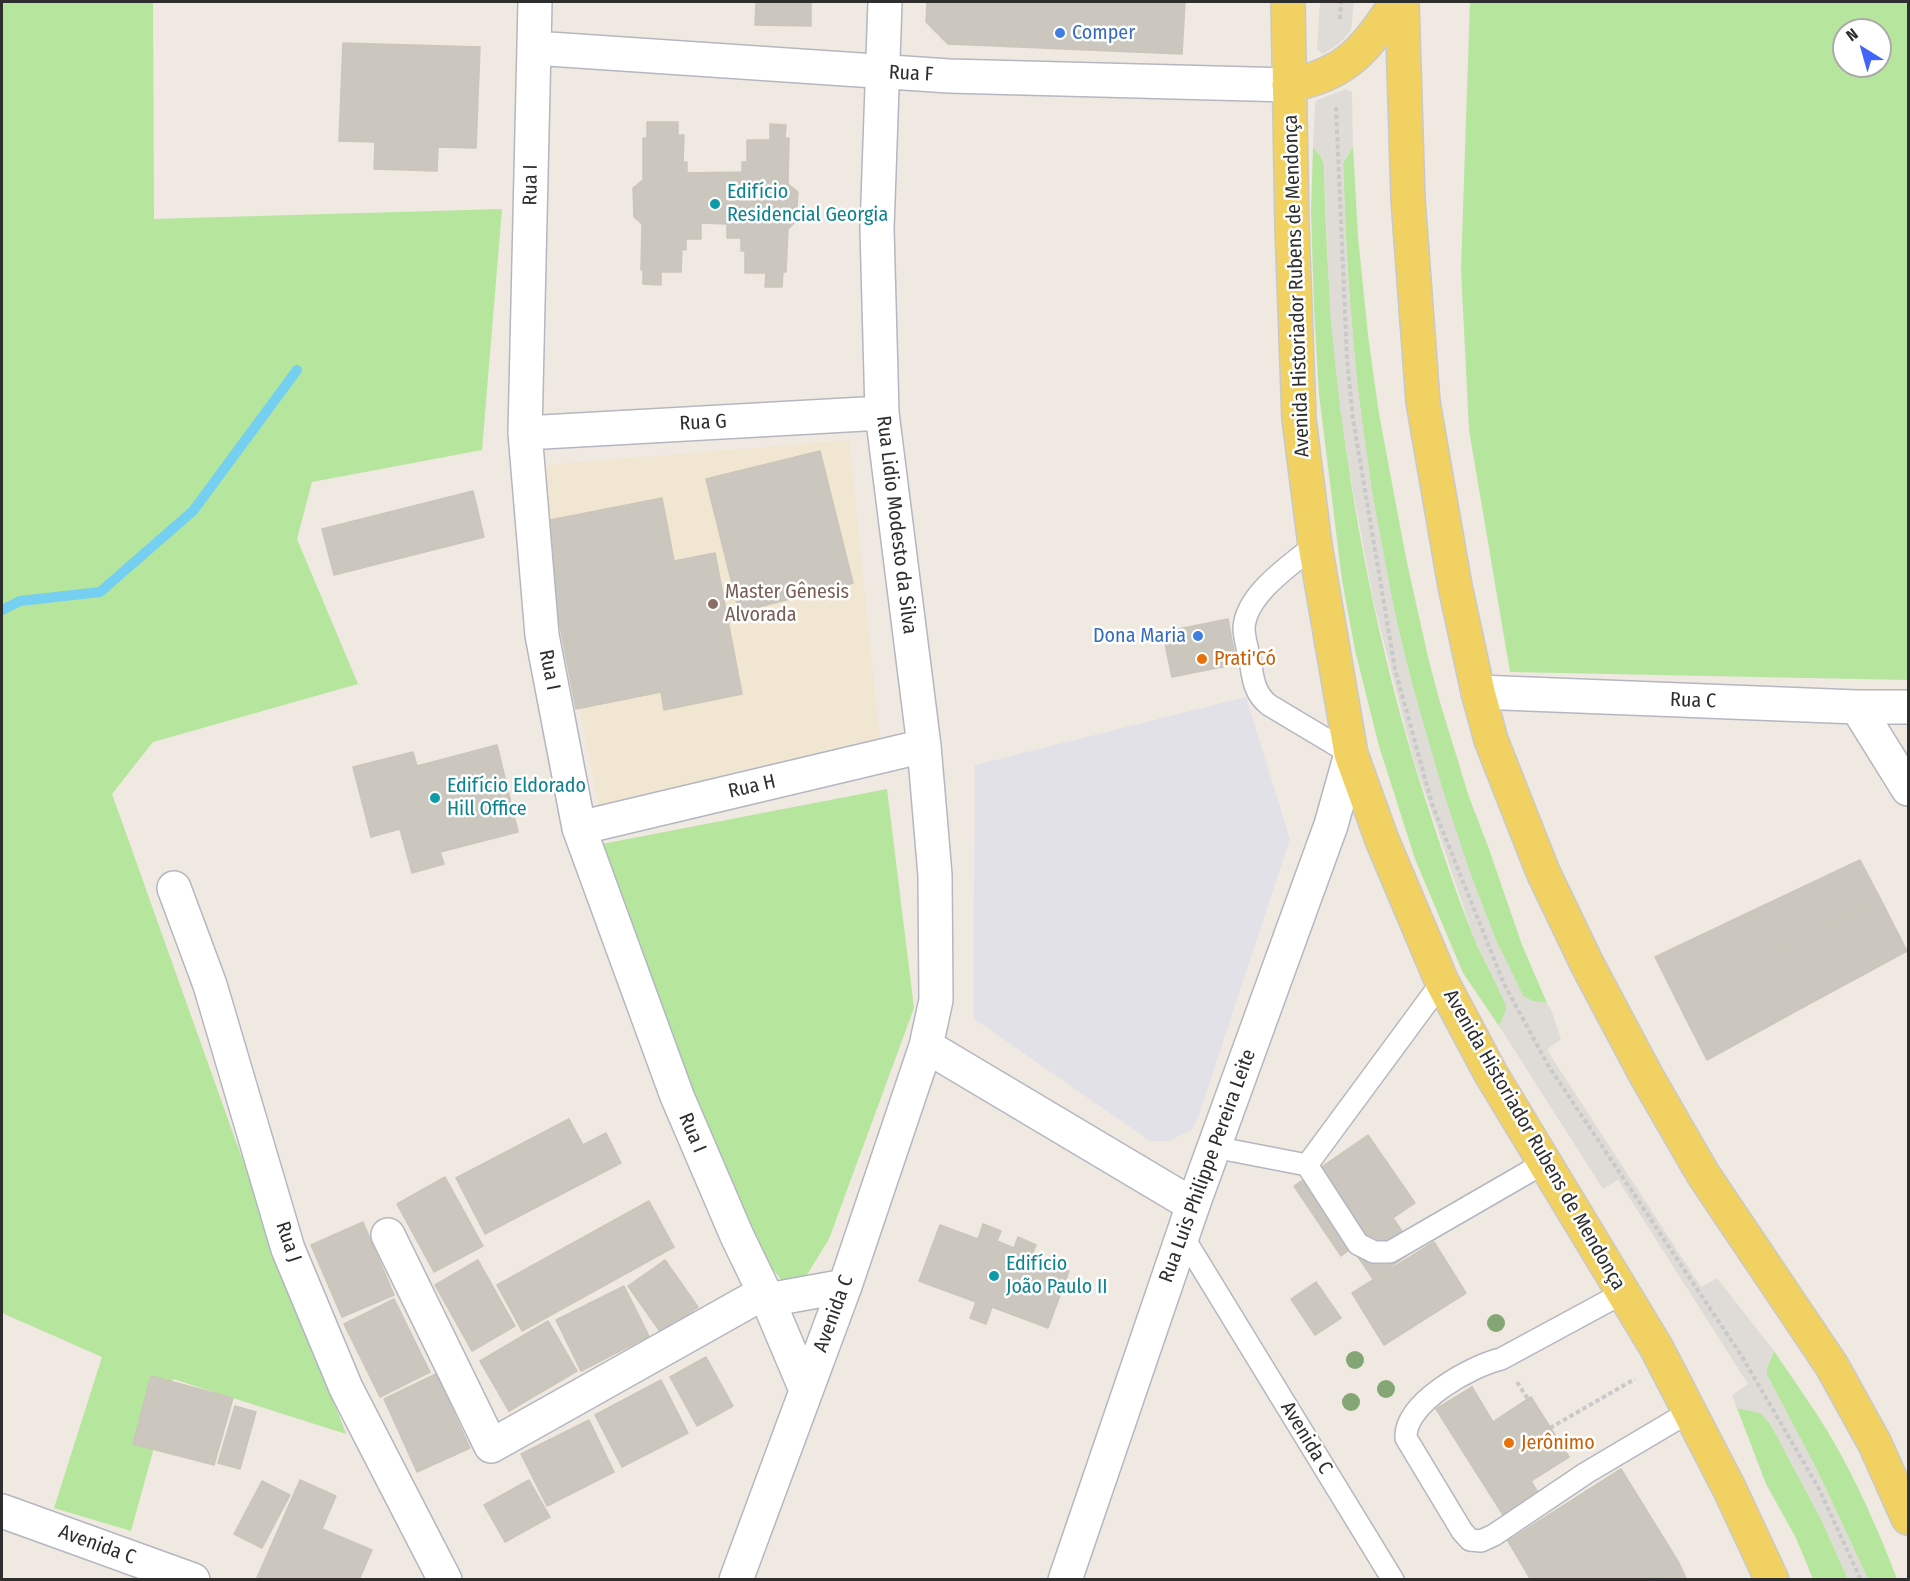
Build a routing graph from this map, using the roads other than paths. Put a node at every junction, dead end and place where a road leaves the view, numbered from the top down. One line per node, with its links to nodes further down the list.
1 (535, 2): 6 (street, Rua I)
2 (885, 2): 7 (street, Rua Lidio Modesto da Silva)
3 (1288, 2): 8 (main road, Avenida Historiador Rubens de Mendonça)
4 (1396, 2): 8 (main road)
5 (1402, 2): 12 (main road)
6 (534, 48): 7 (street, Rua F); 10 (street, Rua I)
7 (883, 72): 8 (street, Rua F); 9 (street, Rua Lidio Modesto da Silva)
8 (1289, 85): 11 (main road, Avenida Historiador Rubens de Mendonça)
9 (882, 413): 10 (street, Rua G); 15 (street, Rua Lidio Modesto da Silva)
10 (525, 433): 18 (street, Rua I)
11 (1315, 545): 16 (main road, Avenida Historiador Rubens de Mendonça); 16 (lane)
12 (1478, 692): 13 (street, Rua C); 33 (main road)
13 (1857, 707): 14 (street, Rua C); 17 (street)
14 (1908, 707)
15 (924, 746): 18 (street, Rua H); 21 (street, Rua Lidio Modesto da Silva)
16 (1351, 754): 20 (main road, Avenida Historiador Rubens de Mendonça); 22 (street, Rua Luis Philippe Pereira Leite)
17 (1908, 789)
18 (579, 828): 29 (street, Rua I)
19 (174, 888): 35 (street, Rua J)
20 (1442, 982): 23 (main road, Avenida Historiador Rubens de Mendonça); 24 (lane)
21 (926, 1046): 25 (street); 27 (street, Avenida C)
22 (1214, 1147): 24 (lane); 25 (street, Rua Luis Philippe Pereira Leite)
23 (1544, 1163): 24 (lane); 28 (main road, Avenida Historiador Rubens de Mendonça)
24 (1307, 1165)
25 (1187, 1220): 37 (street, Rua Luis Philippe Pereira Leite); 38 (lane, Avenida C)
26 (388, 1235): 29 (street)
27 (845, 1286): 29 (street); 30 (street, Avenida C)
28 (1623, 1293): 31 (main road, Avenida Historiador Rubens de Mendonça); 31 (lane)
29 (767, 1296): 30 (street, Rua I)
30 (806, 1390): 36 (street, Avenida C)
31 (1689, 1412): 39 (main road, Avenida Historiador Rubens de Mendonça)
32 (2, 1511): 34 (street, Avenida C)
33 (1908, 1518)
34 (193, 1580)
35 (445, 1580)
36 (736, 1580)
37 (1065, 1580)
38 (1393, 1580)
39 (1772, 1580)

